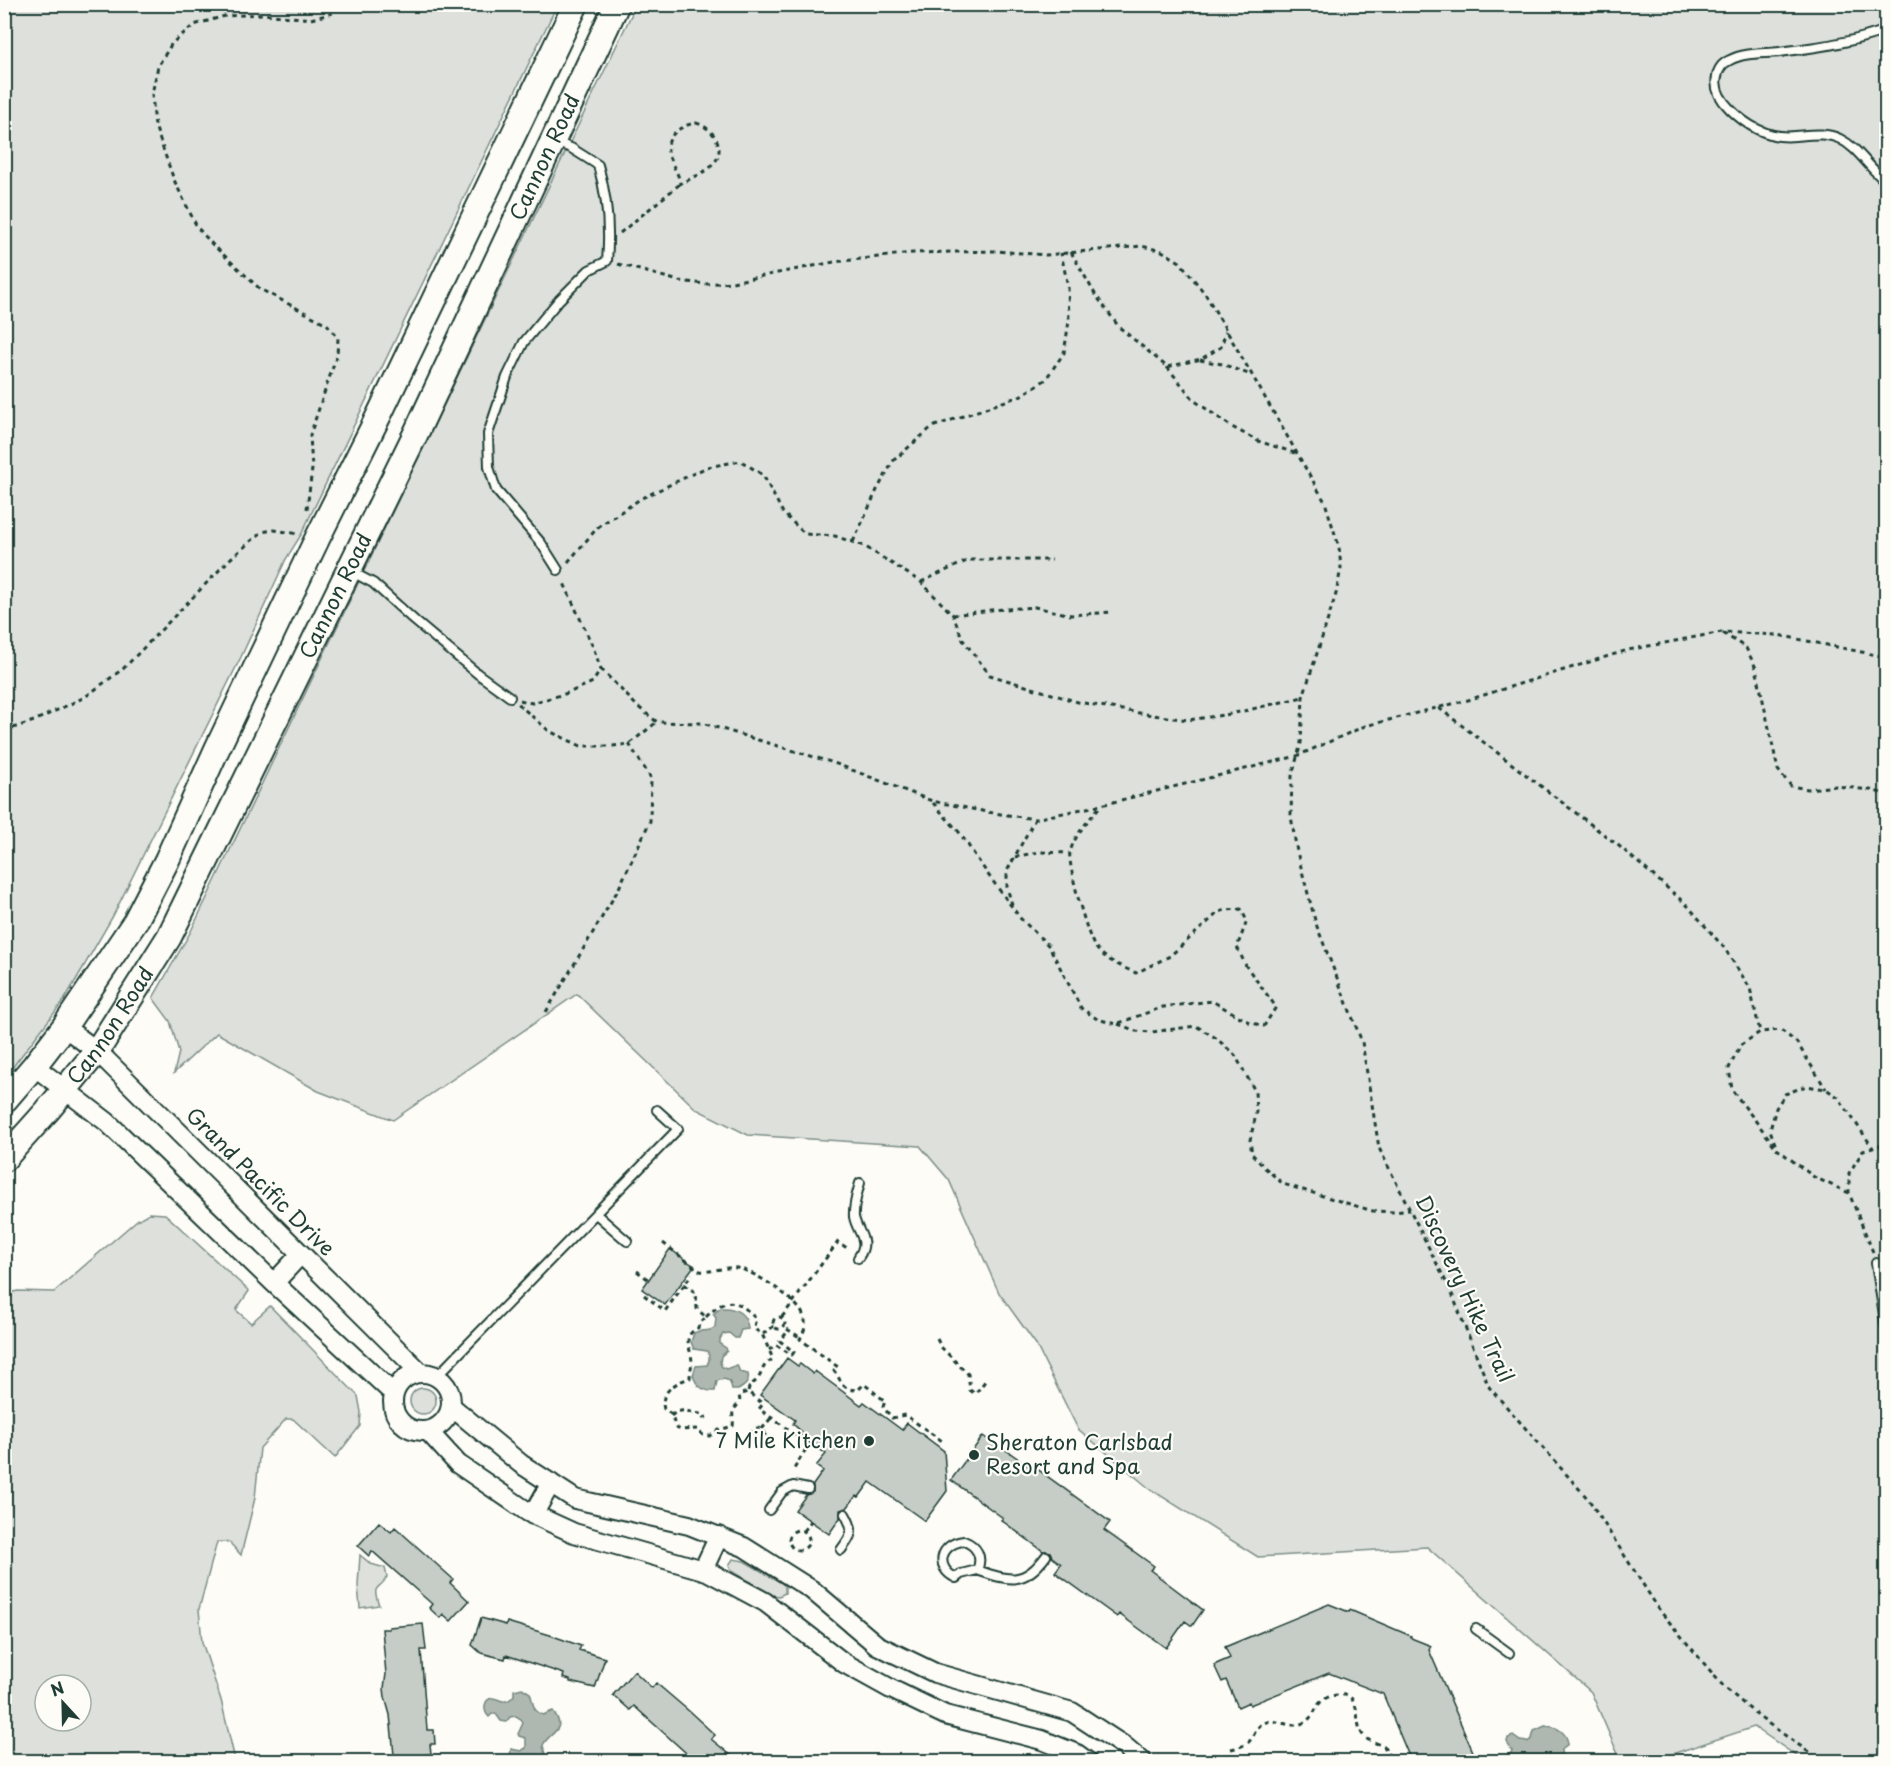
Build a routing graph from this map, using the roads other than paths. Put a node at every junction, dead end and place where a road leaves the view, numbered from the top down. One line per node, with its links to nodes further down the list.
1 (576, 4): 9 (main road, Cannon Road)
2 (617, 4): 4 (main road, Cannon Road)
3 (1887, 30): 5 (lane)
4 (553, 141): 6 (lane); 7 (main road, Cannon Road)
5 (1887, 181)
6 (558, 570)
7 (349, 571): 8 (lane); 10 (main road, Cannon Road)
8 (510, 697)
9 (64, 1028): 10 (street, Grand Pacific Drive); 11 (main road, Cannon Road)
10 (97, 1051): 12 (main road, Cannon Road); 19 (street, Grand Pacific Drive)
11 (34, 1066): 12 (street); 13 (main road, Cannon Road)
12 (65, 1090): 15 (main road, Cannon Road); 22 (street)
13 (4, 1101)
14 (657, 1110): 17 (lane)
15 (4, 1158)
16 (860, 1183): 20 (lane)
17 (596, 1214): 18 (lane); 24 (lane)
18 (627, 1241)
19 (300, 1255): 22 (street); 24 (street, Grand Pacific Drive)
20 (858, 1258)
21 (1876, 1263): 23 (lane)
22 (274, 1282): 25 (street)
23 (1887, 1328)
24 (429, 1374): 25 (street); 26 (street)
25 (394, 1394): 27 (street)
26 (452, 1407): 27 (street); 28 (street)
27 (428, 1431): 32 (street)
28 (551, 1483): 32 (street); 33 (street)
29 (808, 1489): 30 (lane)
30 (769, 1510)
31 (844, 1514): 34 (lane)
32 (533, 1515): 36 (street)
33 (719, 1536): 36 (street); 41 (street)
34 (841, 1551)
35 (1046, 1556): 37 (lane)
36 (703, 1570): 40 (street)
37 (977, 1570): 37 (lane)
38 (1476, 1629): 39 (lane)
39 (1509, 1653)
40 (1088, 1761)
41 (1143, 1761)

